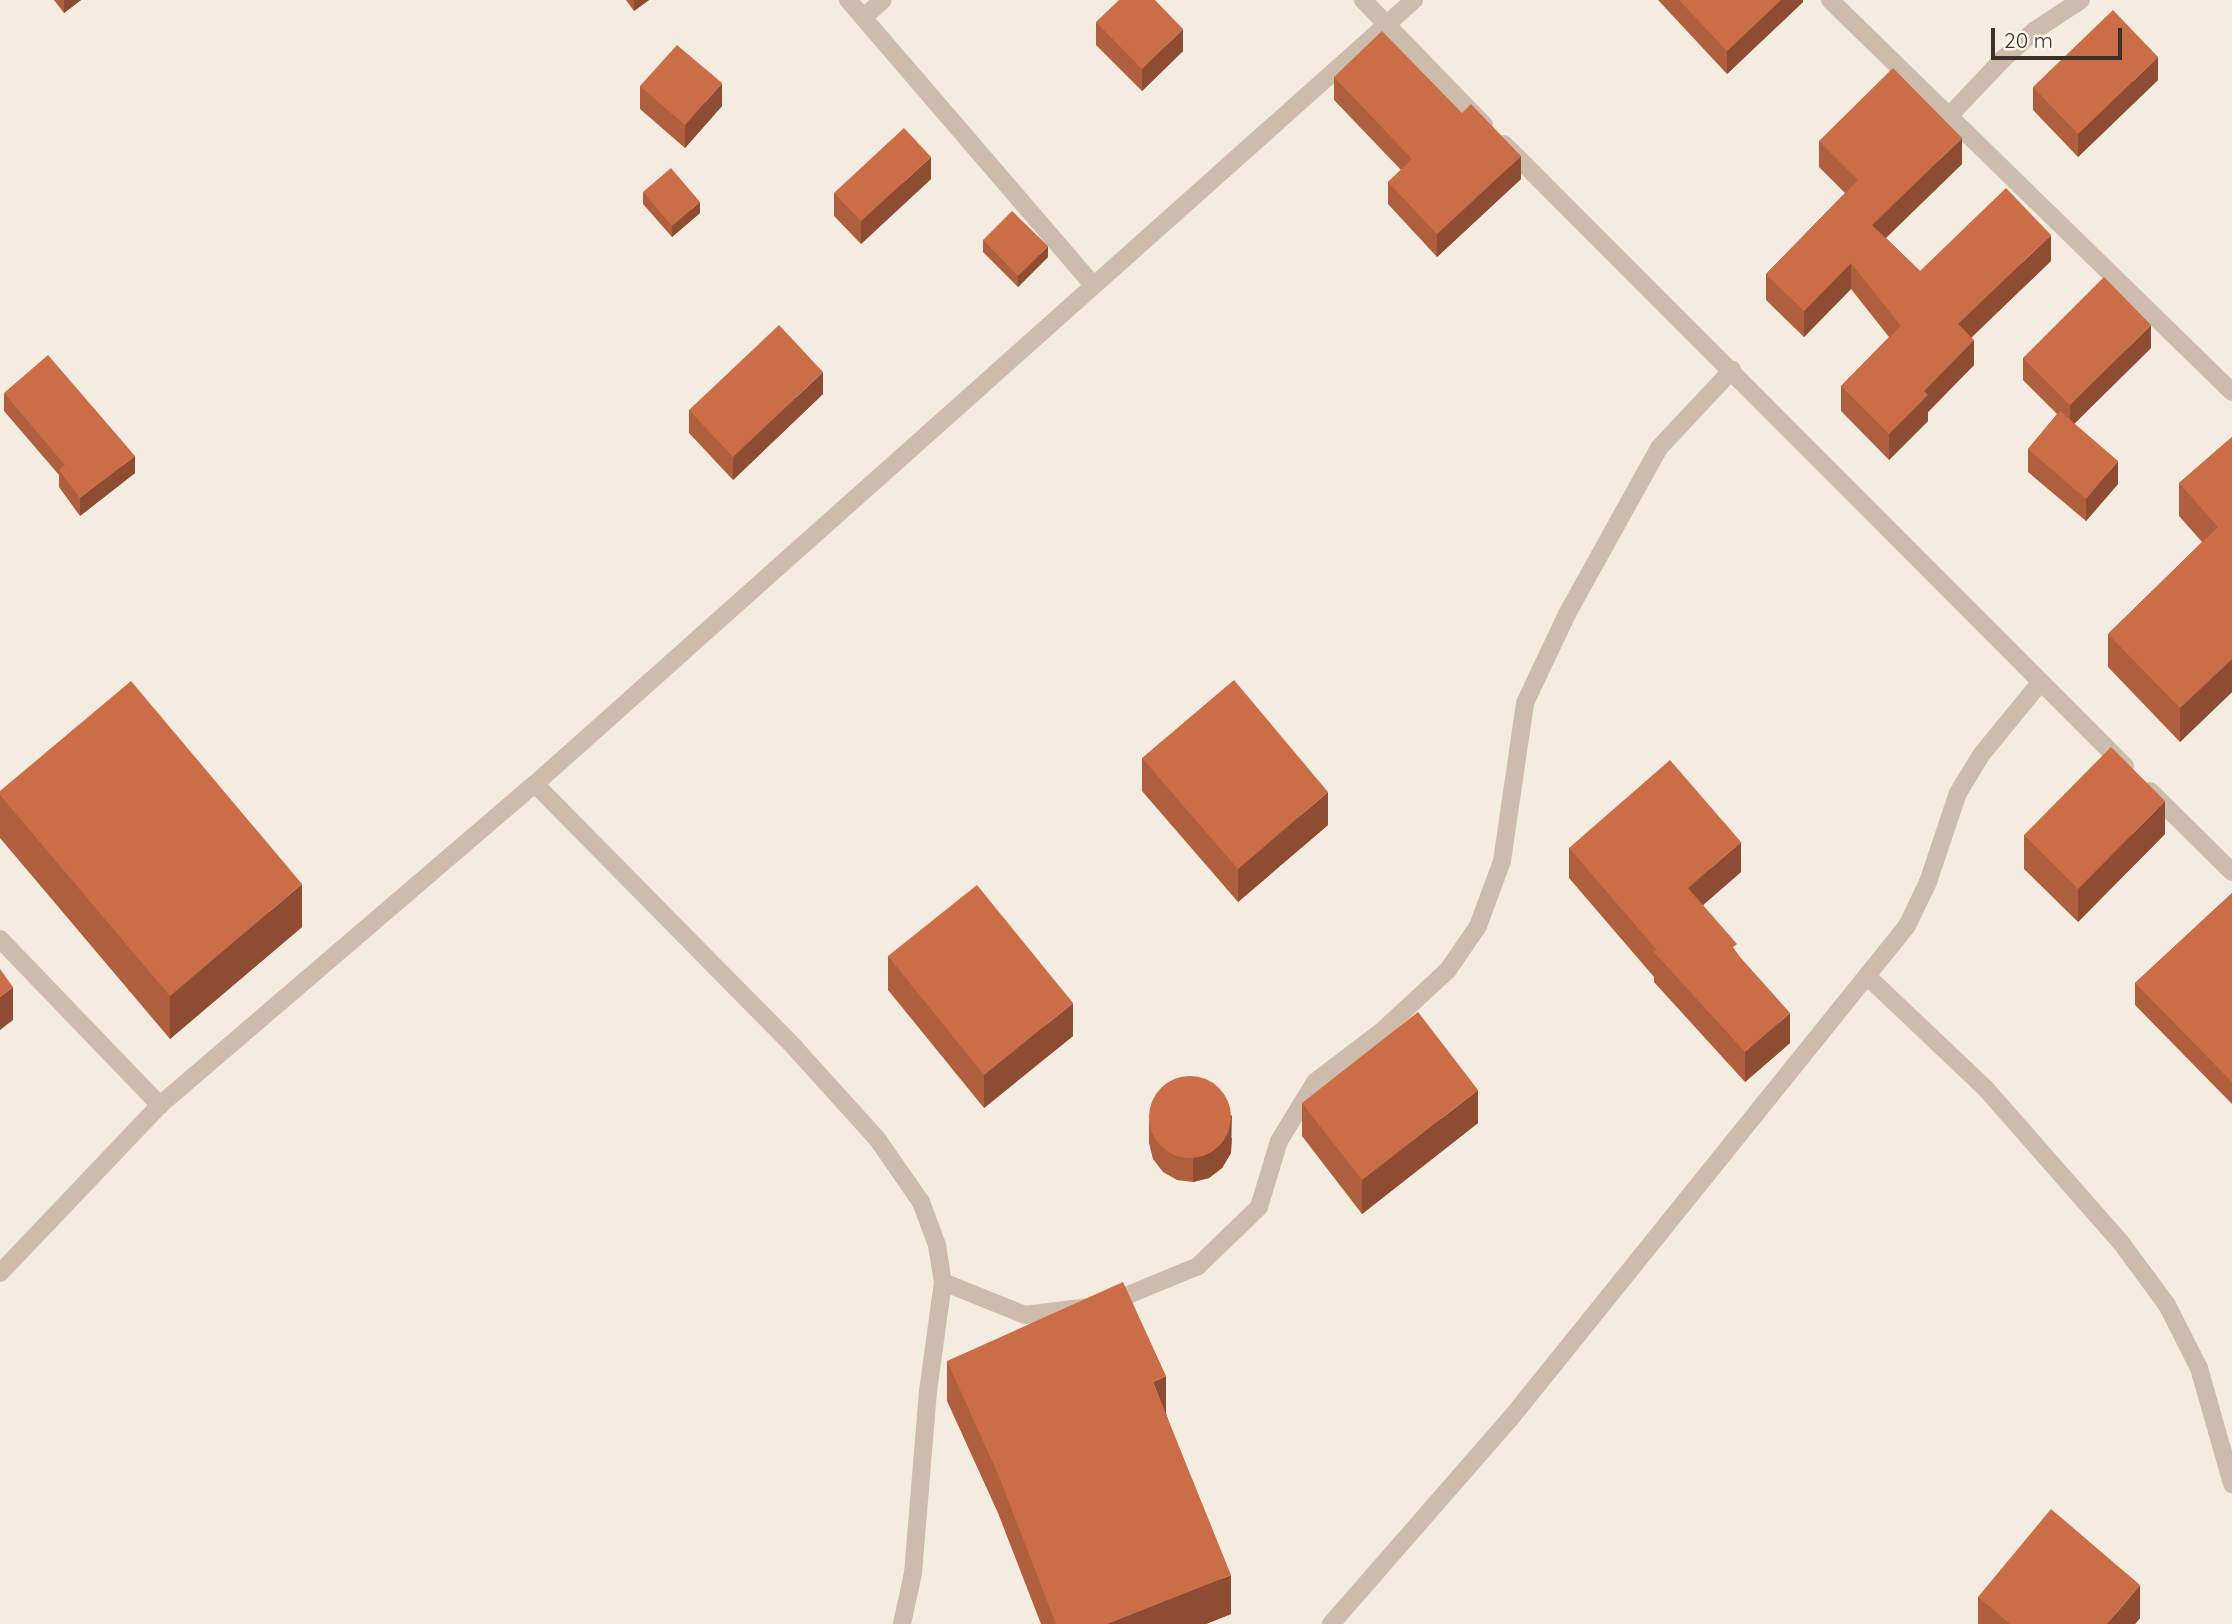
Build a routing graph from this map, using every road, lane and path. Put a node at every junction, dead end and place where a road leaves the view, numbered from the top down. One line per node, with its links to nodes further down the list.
1 (848, 0): 7 (street)
2 (883, 0): 7 (street)
3 (1363, 0): 8 (street)
4 (1414, 0): 8 (street)
5 (1830, 0): 9 (street)
6 (2081, 0): 9 (street)
7 (864, 17): 10 (street)
8 (1384, 25): 10 (street); 11 (street)
9 (1951, 114): 12 (street)
10 (1093, 285): 14 (street)
11 (1732, 370): 13 (street); 20 (street)
12 (2232, 392)
13 (2040, 683): 15 (street); 17 (street)
14 (536, 784): 18 (street); 20 (street)
15 (2232, 872)
16 (0, 939): 18 (street)
17 (1867, 976): 21 (street); 23 (street)
18 (160, 1105): 19 (street)
19 (0, 1273)
20 (943, 1282): 22 (street)
21 (2232, 1483)
22 (902, 1624)
23 (1331, 1624)

